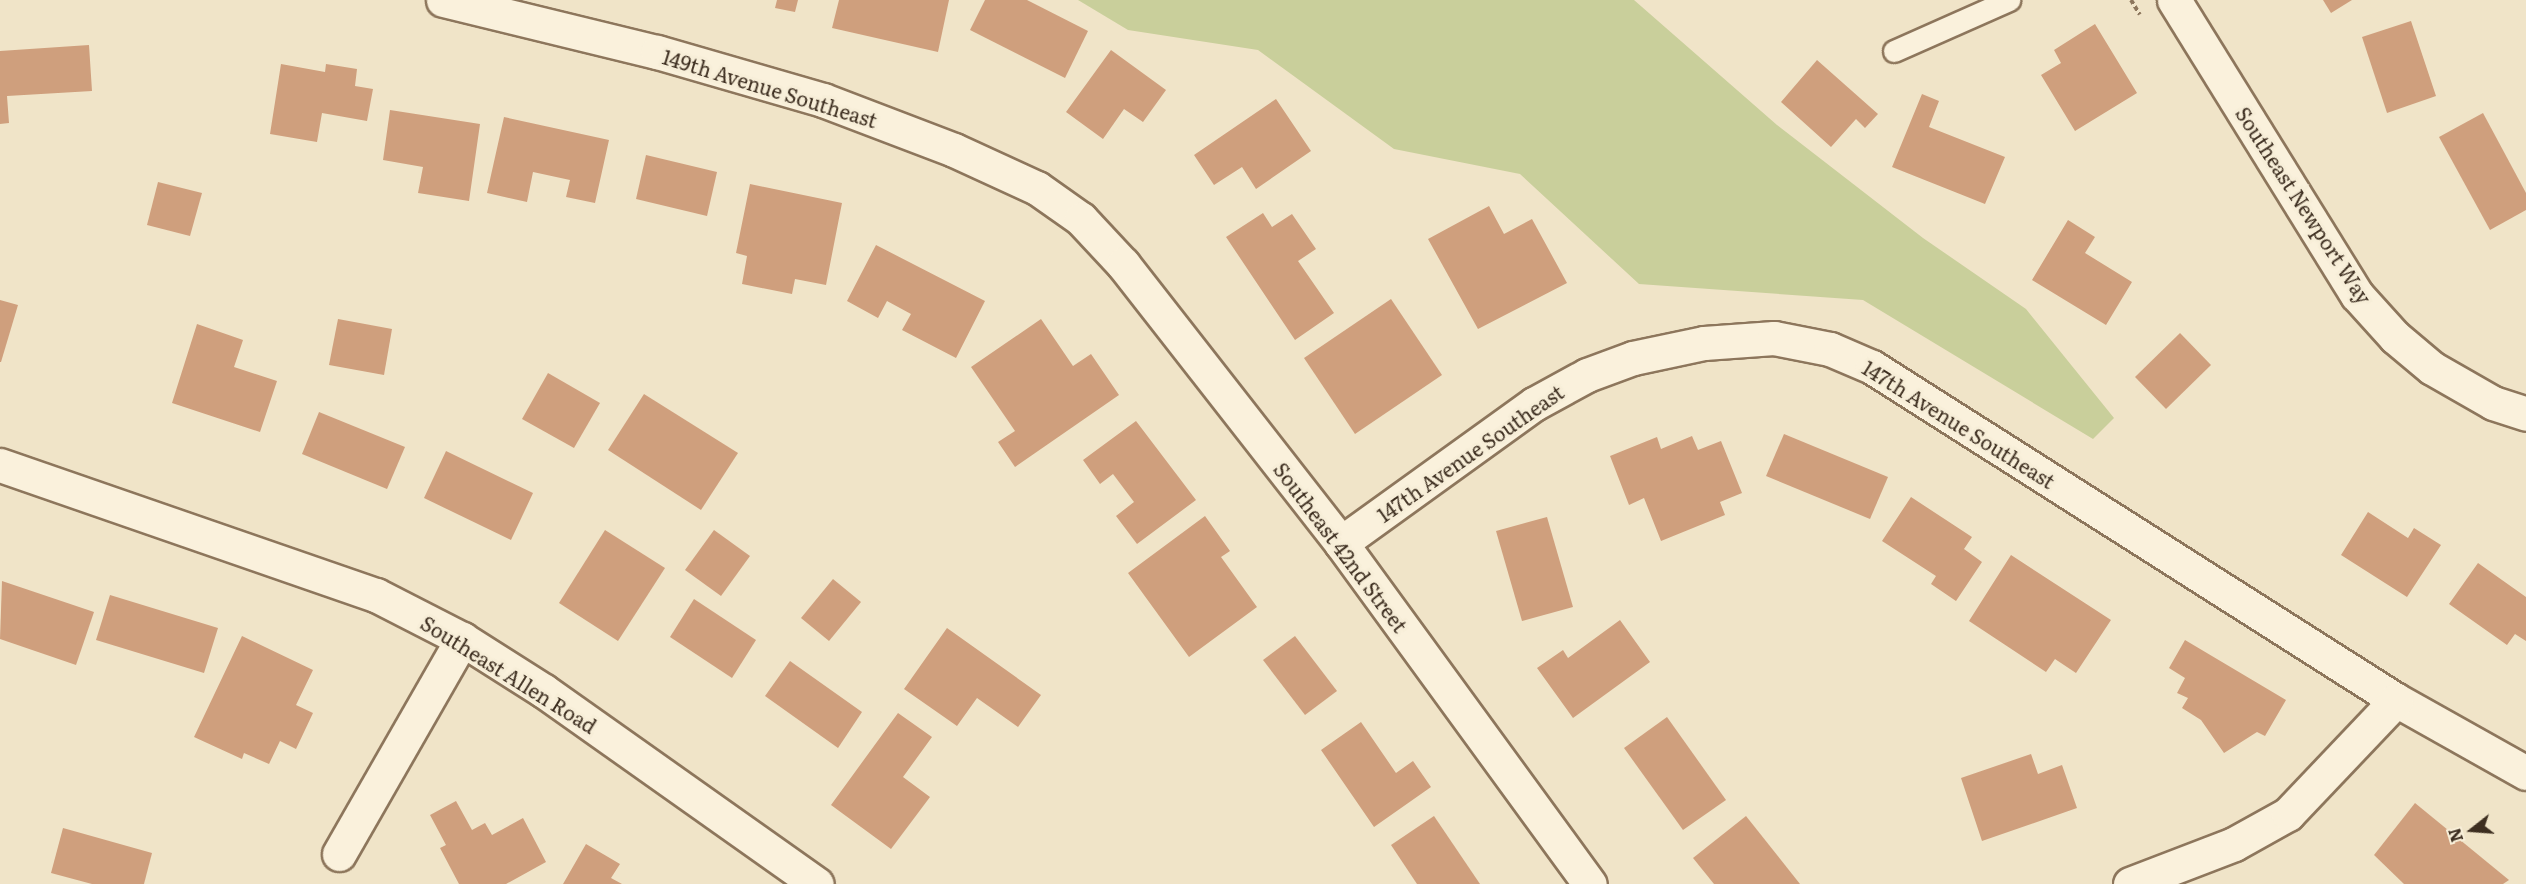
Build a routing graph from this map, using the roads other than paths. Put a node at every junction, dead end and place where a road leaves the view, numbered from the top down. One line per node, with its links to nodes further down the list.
1 (443, 0): 5 (street, 149th Avenue Southeast)
2 (2009, 0): 4 (lane)
3 (2174, 0): 6 (street, Southeast Newport Way)
4 (1894, 51)
5 (1081, 219): 8 (street, Southeast 42nd Street)
6 (2526, 414)
7 (0, 465): 9 (street, Southeast Allen Road)
8 (1341, 543): 10 (street, 147th Avenue Southeast); 14 (street, Southeast 42nd Street)
9 (462, 639): 12 (street); 13 (street, Southeast Allen Road)
10 (2396, 700): 11 (street, 147th Avenue Southeast); 15 (street)
11 (2526, 773)
12 (339, 854)
13 (817, 884)
14 (1590, 884)
15 (2130, 884)

